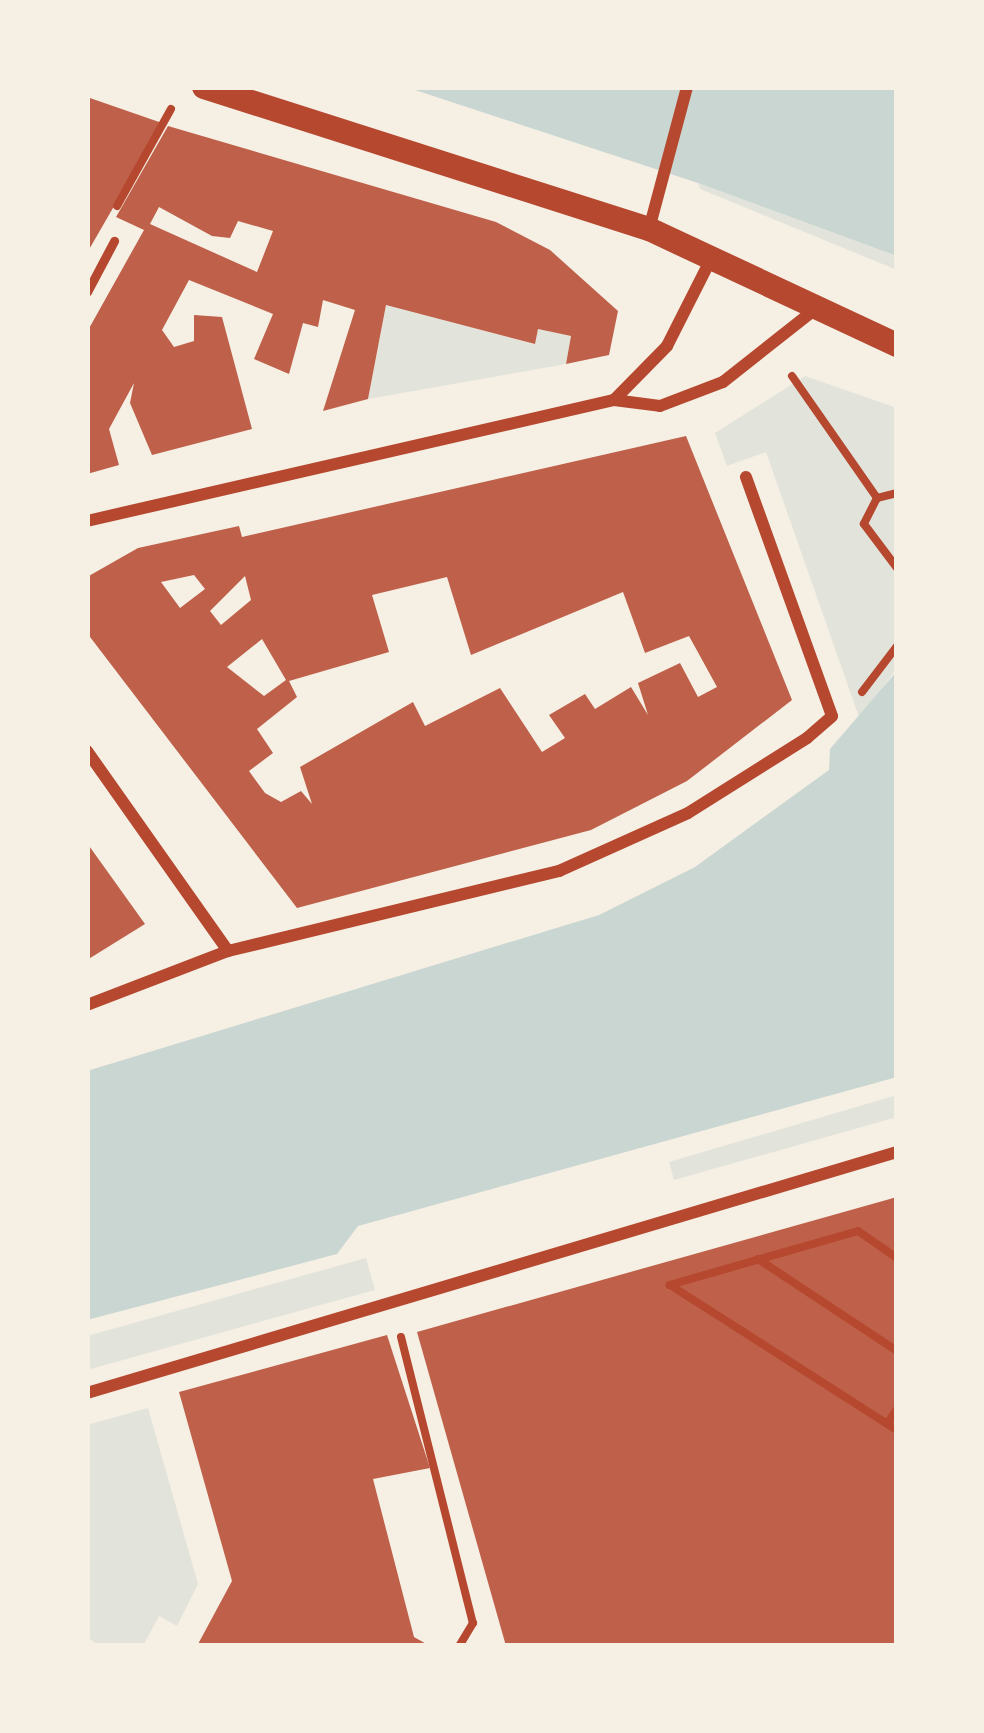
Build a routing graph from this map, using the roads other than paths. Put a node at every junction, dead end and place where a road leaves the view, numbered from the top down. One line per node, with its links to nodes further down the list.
1 (204, 87): 3 (main road)
2 (687, 87): 3 (street)
3 (649, 229): 5 (main road)
4 (114, 242): 6 (lane)
5 (713, 255): 7 (main road); 9 (street)
6 (87, 292)
7 (813, 310): 8 (main road); 9 (street)
8 (897, 345)
9 (614, 400): 11 (street)
10 (746, 477): 13 (street)
11 (87, 520)
12 (87, 752): 13 (street)
13 (228, 951): 14 (street)
14 (87, 1005)
15 (897, 1152): 16 (street)
16 (87, 1394)

